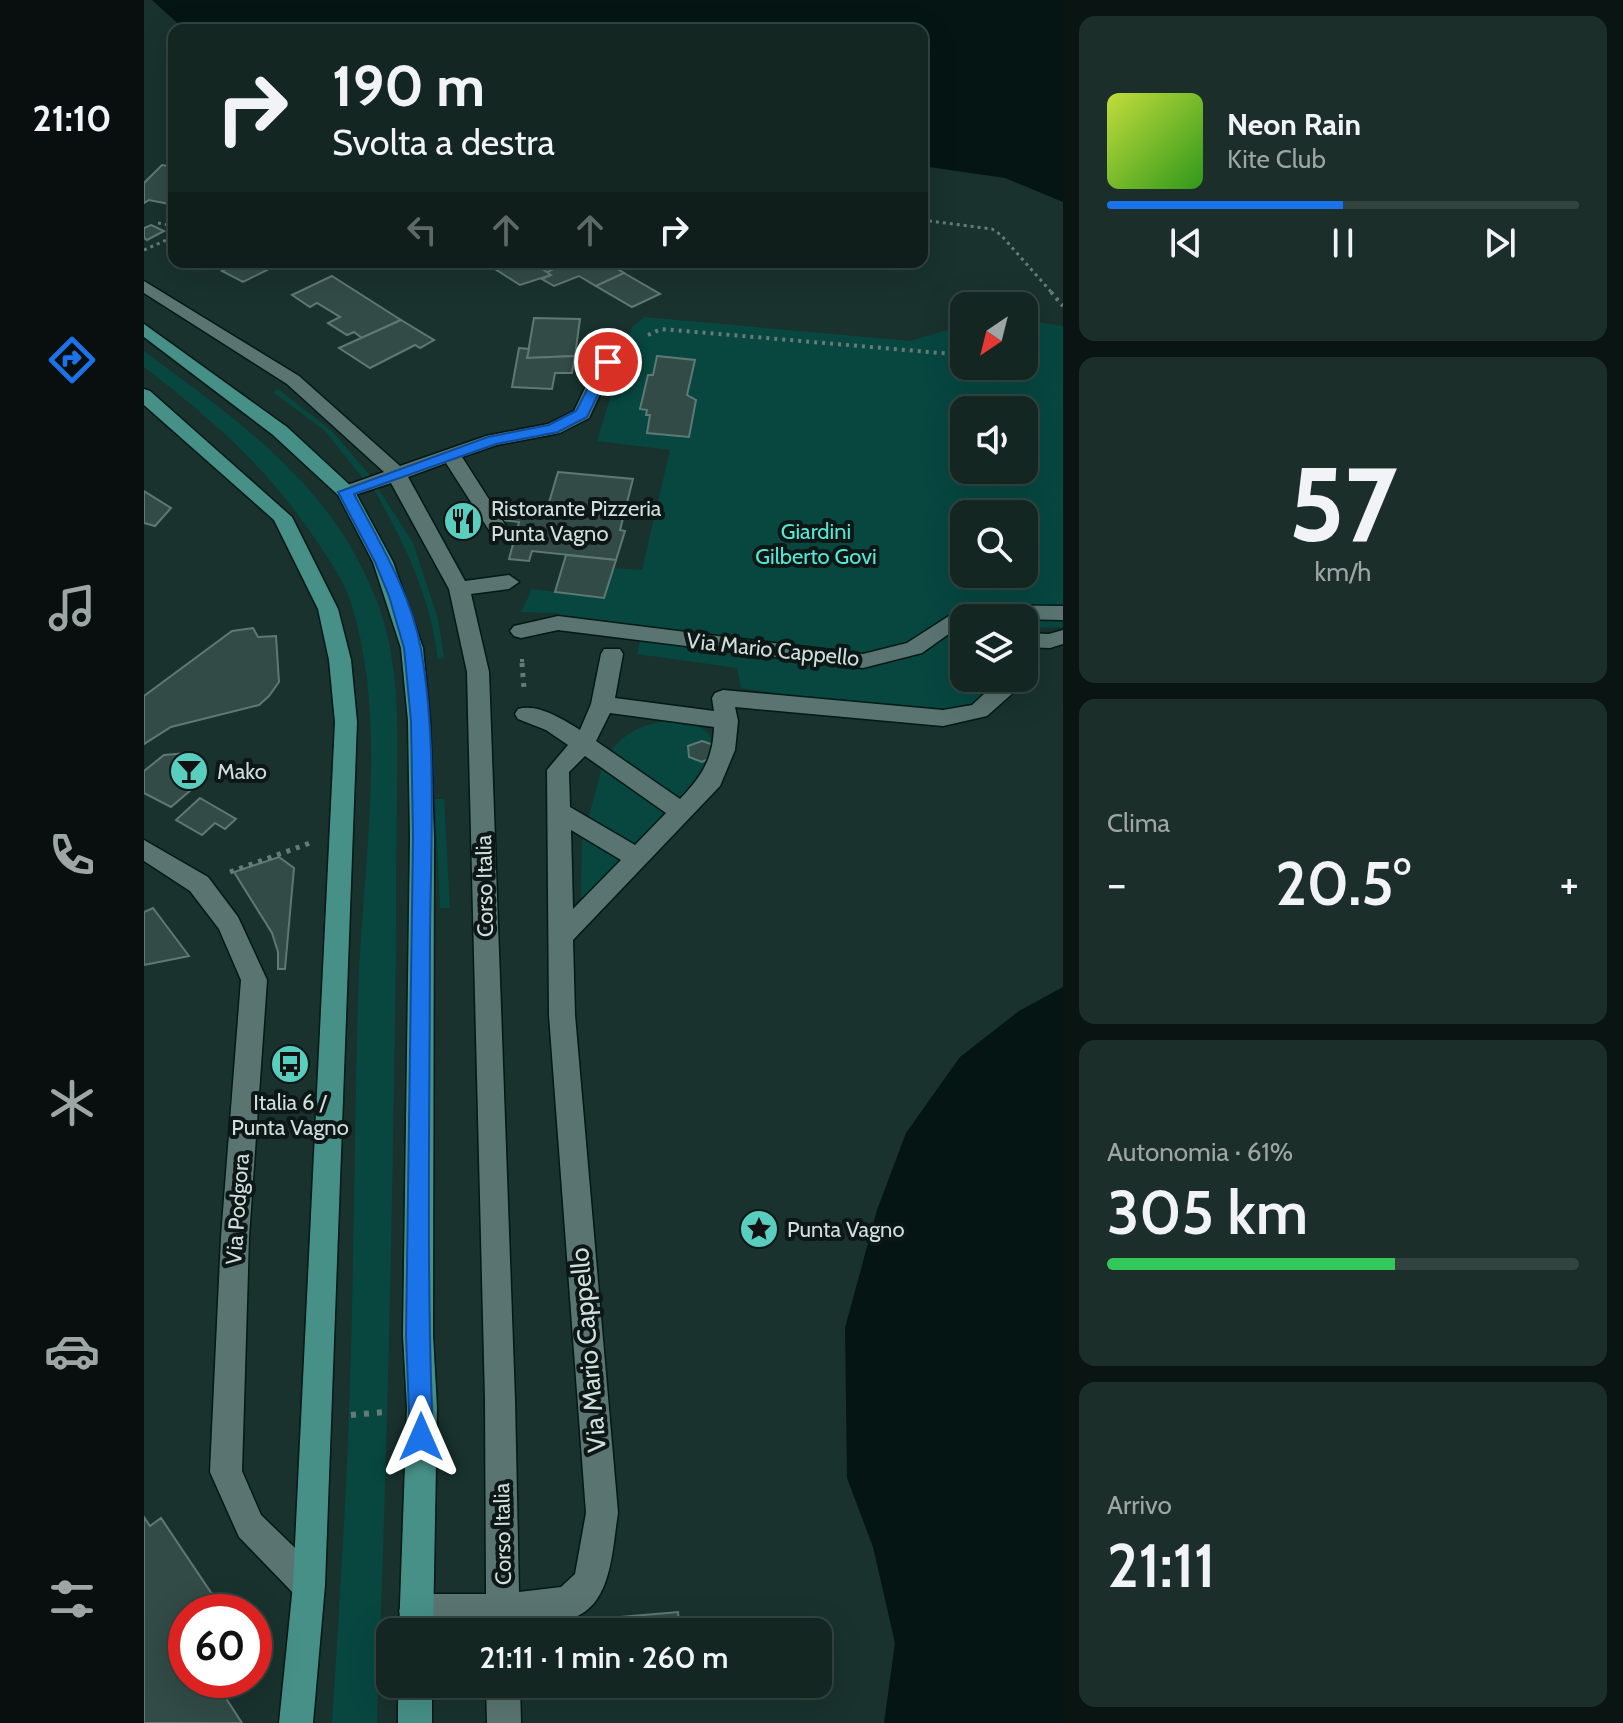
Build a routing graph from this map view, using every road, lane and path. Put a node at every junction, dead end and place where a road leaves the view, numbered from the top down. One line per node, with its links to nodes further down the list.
1 (928, 221): 7 (path)
2 (158, 223): 3 (path)
3 (168, 227)
4 (168, 239): 5 (path)
5 (144, 250)
6 (144, 286): 14 (street, Corso Italia)
7 (1063, 306)
8 (144, 329): 15 (main road)
9 (661, 329): 11 (path)
10 (618, 336): 13 (street)
11 (950, 354)
12 (144, 395): 31 (main road)
13 (450, 454): 14 (street); 16 (street)
14 (396, 473): 15 (street); 18 (street, Corso Italia)
15 (346, 492): 37 (main road)
16 (501, 534)
17 (509, 582): 18 (street)
18 (459, 589): 38 (street, Corso Italia)
19 (1063, 613): 20 (street, Via Mario Cappello)
20 (521, 631)
21 (1063, 637): 22 (street)
22 (1038, 641)
23 (612, 654): 25 (street, Via Mario Cappello)
24 (1000, 692): 27 (street)
25 (604, 704): 27 (street); 28 (street, Via Mario Cappello)
26 (526, 714): 28 (street)
27 (727, 721): 29 (street)
28 (585, 746): 29 (street); 30 (street, Via Mario Cappello)
29 (681, 811): 33 (street)
30 (561, 813): 33 (street); 35 (street, Via Mario Cappello)
31 (341, 831): 34 (path); 36 (main road)
32 (144, 849): 34 (street, Via Podgora)
33 (637, 858): 35 (street)
34 (199, 884): 36 (street, Via Podgora)
35 (563, 935): 39 (street, Via Mario Cappello)
36 (309, 1585): 42 (main road)
37 (416, 1618)
38 (502, 1618)
39 (513, 1618)
40 (415, 1698): 43 (main road)
41 (503, 1698): 44 (street)
42 (296, 1723)
43 (415, 1723)
44 (504, 1723)

